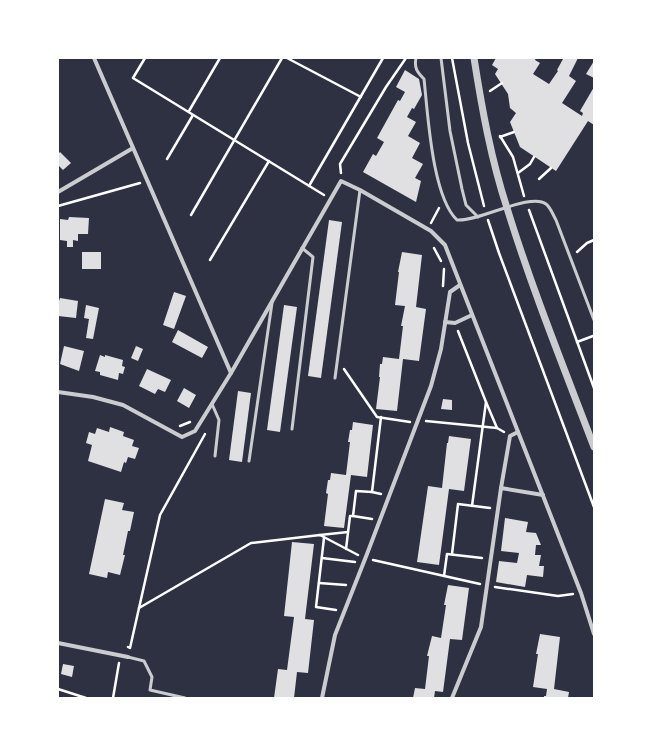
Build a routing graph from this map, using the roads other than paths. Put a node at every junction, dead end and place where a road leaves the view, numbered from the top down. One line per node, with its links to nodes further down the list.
1 (94, 58): 5 (street)
2 (416, 58): 9 (lane)
3 (441, 58): 9 (lane)
4 (474, 58): 8 (street)
5 (133, 148): 7 (street); 16 (street)
6 (360, 190): 10 (street); 11 (street); 17 (lane)
7 (58, 192)
8 (506, 207): 9 (lane); 14 (lane); 22 (street)
9 (478, 217)
10 (302, 248): 12 (street); 20 (lane)
11 (460, 285): 13 (street); 15 (street)
12 (272, 300): 16 (street); 24 (lane)
13 (472, 315): 15 (street); 21 (street)
14 (594, 320)
15 (445, 322): 31 (street)
16 (231, 373): 19 (street)
17 (334, 378)
18 (58, 392): 19 (street)
19 (212, 404): 23 (lane)
20 (292, 429)
21 (518, 432): 25 (street); 26 (street)
22 (594, 447)
23 (215, 456)
24 (249, 461)
25 (501, 488): 26 (street); 32 (street)
26 (543, 495): 27 (street)
27 (594, 634)
28 (58, 643): 29 (street)
29 (128, 657): 30 (lane)
30 (185, 698)
31 (322, 698)
32 (452, 698)

